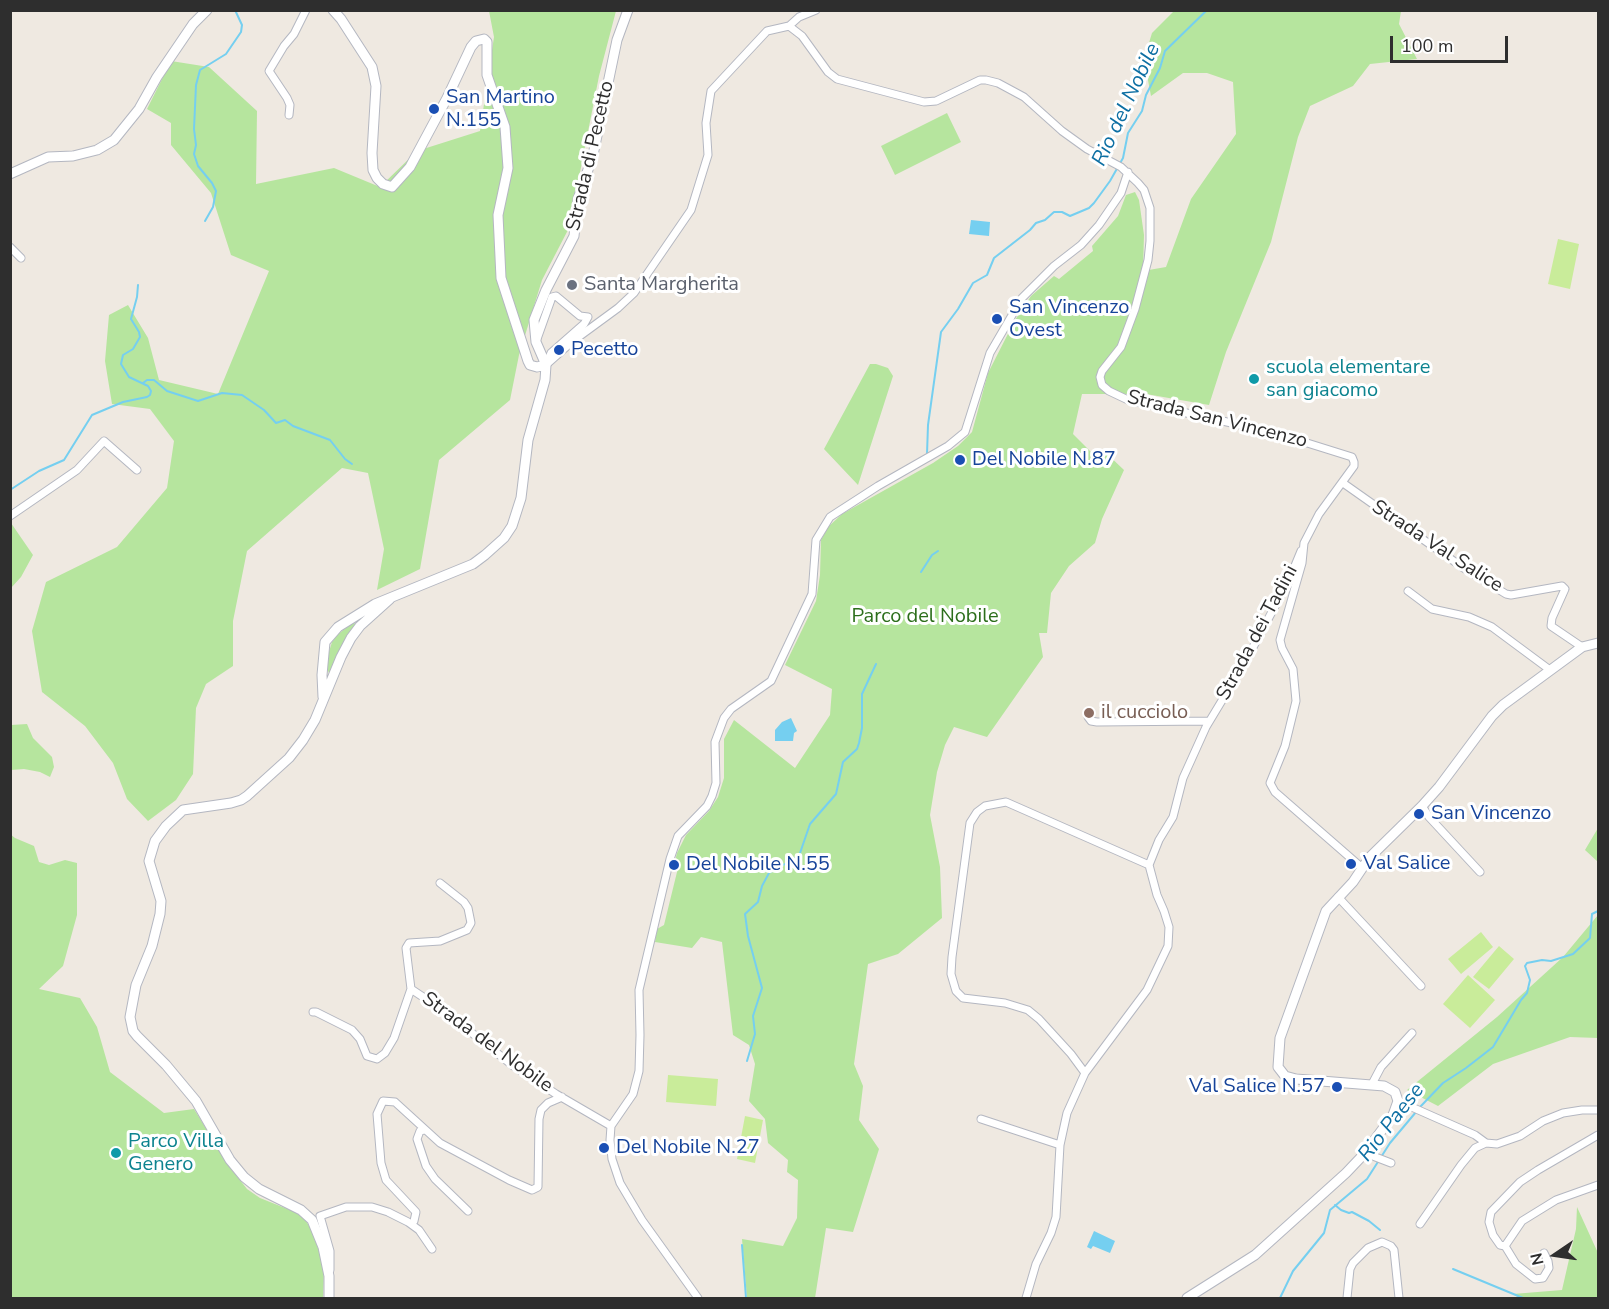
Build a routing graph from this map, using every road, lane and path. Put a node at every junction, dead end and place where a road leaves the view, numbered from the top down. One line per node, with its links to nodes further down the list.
1 (207, 10): 9 (street)
2 (306, 10): 7 (street)
3 (333, 10): 13 (street)
4 (628, 10): 12 (street, Strada di Pecetto)
5 (816, 10): 6 (street)
6 (789, 26): 8 (street, Strada San Vincenzo); 13 (street)
7 (289, 115)
8 (1122, 168): 15 (street, Strada San Vincenzo); 42 (street)
9 (10, 174)
10 (10, 247): 11 (street)
11 (21, 258)
12 (536, 342): 13 (street, Strada di Pecetto); 13 (street)
13 (546, 365): 19 (street)
14 (137, 470): 16 (street)
15 (1343, 483): 17 (street, Strada San Vincenzo); 21 (street, Strada Val Salice)
16 (10, 516)
17 (1304, 543): 25 (street, Strada dei Tadini); 28 (street, Strada San Vincenzo)
18 (1408, 591): 22 (street, Strada Val Salice)
19 (390, 599): 23 (street); 23 (street)
20 (1599, 643): 21 (street)
21 (1582, 647): 22 (street)
22 (1550, 670): 26 (street)
23 (323, 699): 56 (street)
24 (1088, 717): 25 (street, Strada dei Tadini)
25 (1209, 721): 27 (street, Strada dei Tadini)
26 (1422, 806): 28 (street); 29 (street)
27 (1149, 865): 36 (street); 36 (street)
28 (1361, 867): 31 (street)
29 (1480, 872)
30 (440, 883): 33 (street, Strada del Nobile)
31 (1338, 897): 32 (street); 37 (street)
32 (1420, 986)
33 (411, 989): 34 (street, Strada del Nobile); 38 (street, Strada del Nobile)
34 (313, 1012)
35 (1412, 1033): 37 (street)
36 (1085, 1073): 46 (street)
37 (1372, 1084): 39 (street)
38 (562, 1097): 42 (street, Strada del Nobile); 43 (street, Strada del Nobile)
39 (1398, 1101): 45 (street); 47 (street)
40 (1599, 1110): 45 (street)
41 (981, 1119): 46 (street)
42 (611, 1126): 58 (street)
43 (423, 1130): 50 (street); 51 (street, Strada del Nobile)
44 (1599, 1135): 53 (street)
45 (1486, 1143): 52 (street)
46 (1060, 1144): 59 (street)
47 (1365, 1153): 48 (street); 60 (street)
48 (1384, 1161)
49 (1599, 1185): 53 (street)
50 (468, 1211)
51 (411, 1224): 54 (street); 56 (street)
52 (1420, 1224)
53 (1505, 1246): 55 (street)
54 (432, 1249)
55 (1544, 1253)
56 (328, 1276): 57 (street)
57 (329, 1299)
58 (698, 1299)
59 (1026, 1299)
60 (1187, 1299)
61 (1347, 1299): 62 (street)
62 (1399, 1299)

